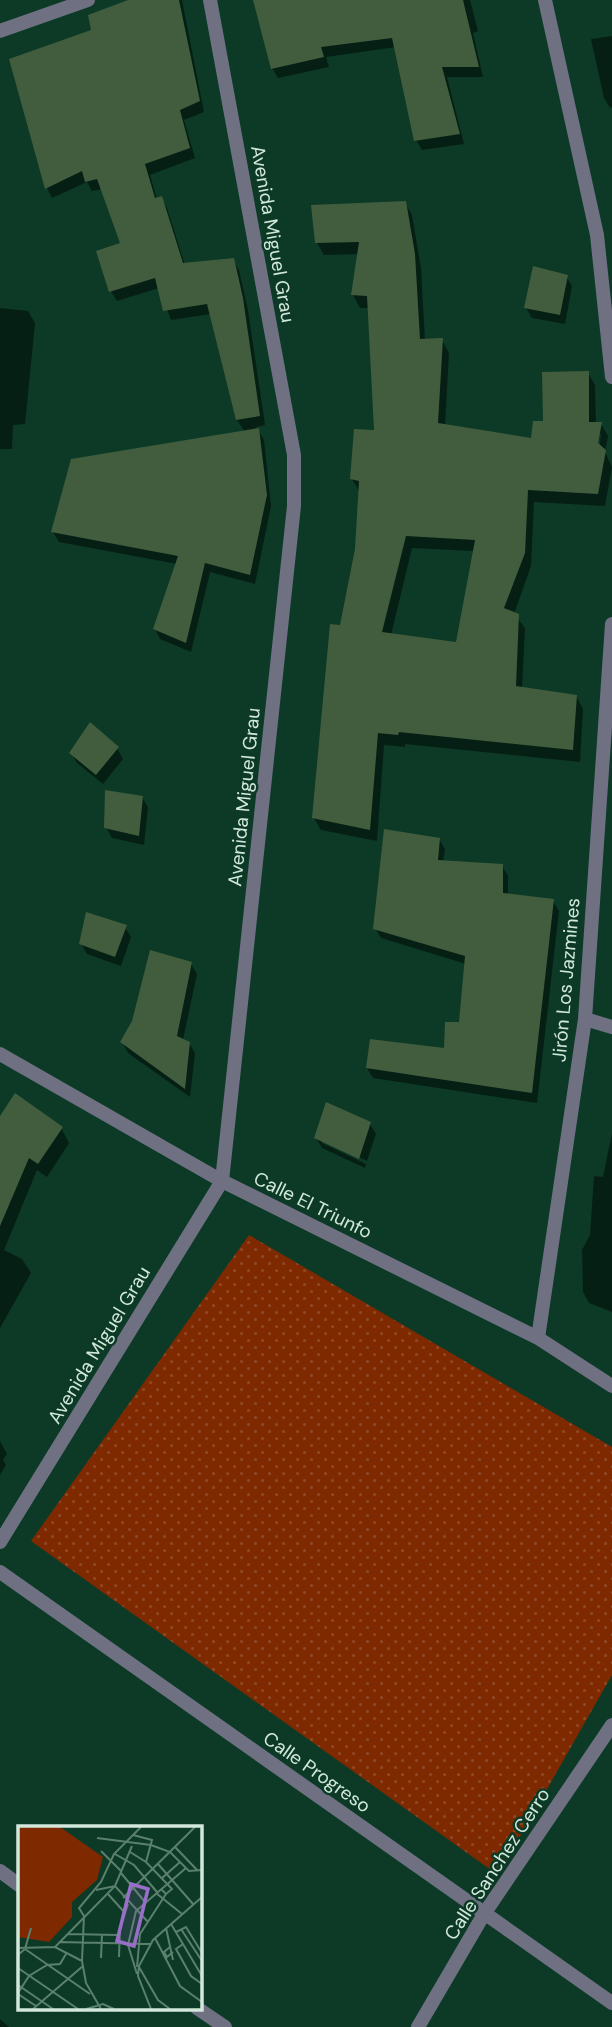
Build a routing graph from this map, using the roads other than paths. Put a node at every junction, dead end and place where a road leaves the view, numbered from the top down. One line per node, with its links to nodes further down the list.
1 (88, 0): 4 (street)
2 (210, 0): 12 (street, Avenida Miguel Grau)
3 (545, 0): 6 (street)
4 (0, 31)
5 (612, 231): 6 (street)
6 (597, 235): 7 (street)
7 (612, 377)
8 (612, 624): 9 (street, Jirón Los Jazmines)
9 (585, 1020): 10 (street); 13 (street, Jirón Los Jazmines)
10 (612, 1027)
11 (0, 1054): 12 (street, Calle El Triunfo)
12 (222, 1181): 13 (street, Calle El Triunfo); 15 (street, Avenida Miguel Grau)
13 (538, 1338): 14 (street, Calle El Triunfo)
14 (612, 1386)
15 (0, 1542)
16 (0, 1572): 20 (street, Calle Progreso)
17 (612, 1724): 20 (street, Calle Sanchez Cerro)
18 (0, 1871): 19 (street)
19 (18, 1884)
20 (484, 1914): 21 (street, Calle Progreso); 24 (street, Calle Sanchez Cerro)
21 (612, 2003)
22 (200, 2010): 23 (street)
23 (225, 2027)
24 (418, 2027)

